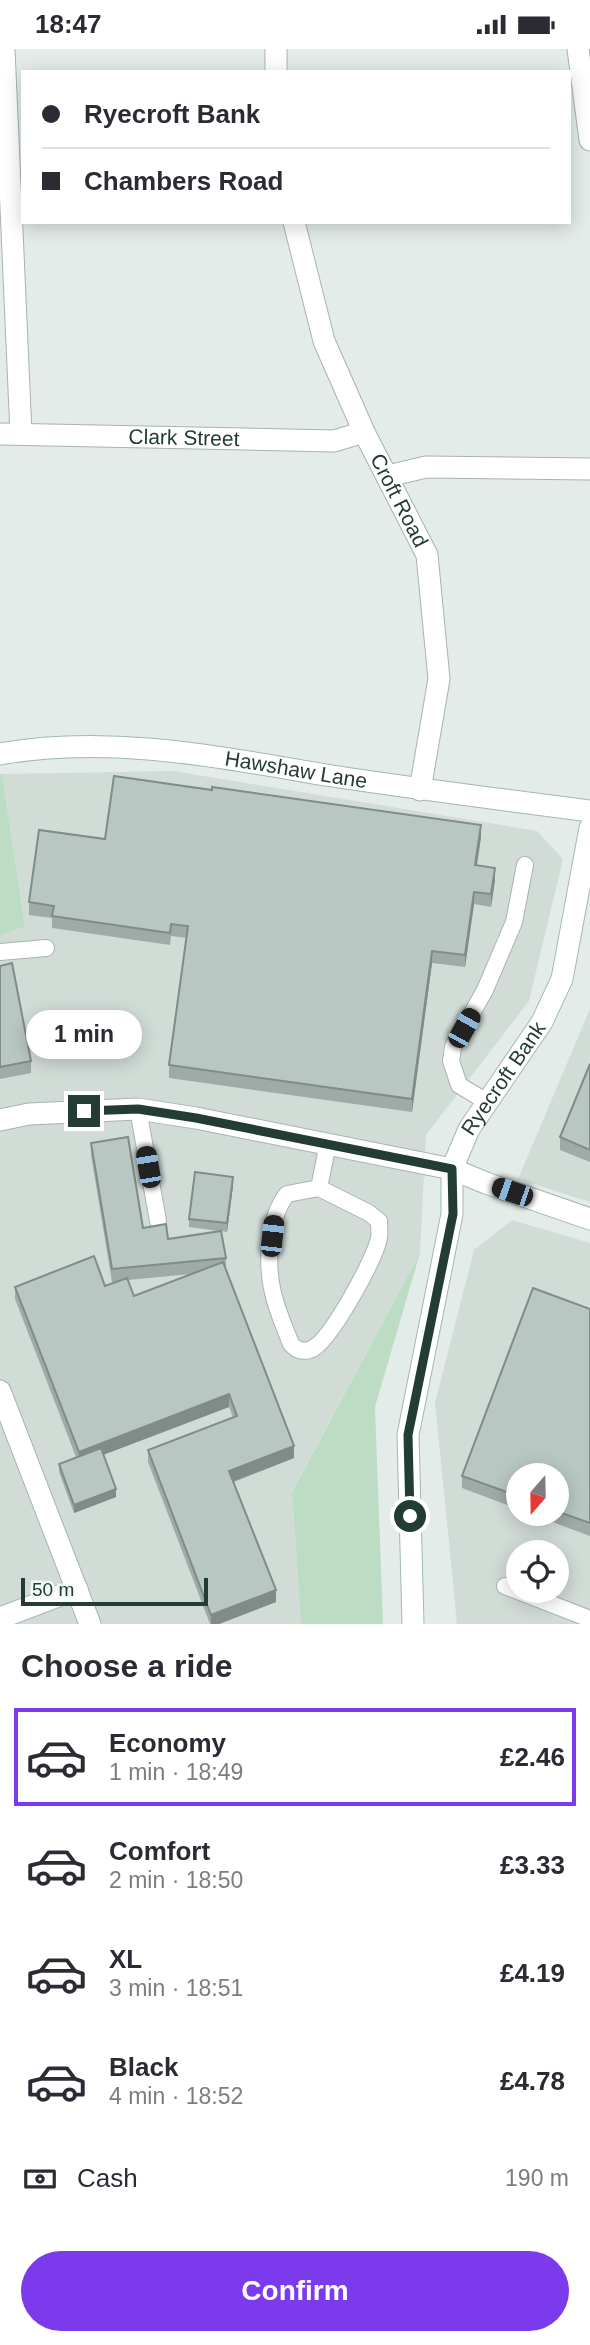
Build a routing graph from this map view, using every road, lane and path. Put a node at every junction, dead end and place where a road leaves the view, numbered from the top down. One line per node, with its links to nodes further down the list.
1 (5, 49): 8 (street)
2 (276, 49): 4 (street)
3 (578, 49): 5 (street)
4 (276, 70)
5 (590, 141)
6 (295, 224): 7 (street, Croft Road)
7 (364, 432): 8 (street, Clark Street); 10 (street, Croft Road)
8 (11, 434)
9 (590, 469): 10 (street)
10 (388, 476): 12 (street, Croft Road)
11 (0, 754): 12 (street, Hawshaw Lane)
12 (420, 790): 13 (street, Hawshaw Lane)
13 (590, 811)
14 (590, 828): 18 (street, Ryecroft Bank)
15 (524, 865): 18 (lane)
16 (46, 948): 17 (lane)
17 (0, 952)
18 (487, 1102): 22 (street, Ryecroft Bank)
19 (138, 1109): 20 (street); 21 (street); 25 (lane)
20 (0, 1120)
21 (328, 1143): 22 (street); 23 (lane)
22 (452, 1169): 24 (street); 32 (street, Ryecroft Bank)
23 (319, 1188): 23 (lane)
24 (590, 1219)
25 (158, 1221)
26 (0, 1391): 28 (street)
27 (505, 1586): 30 (lane)
28 (77, 1588): 29 (street); 31 (street)
29 (0, 1618)
30 (590, 1619)
31 (90, 1624)
32 (413, 1624)

